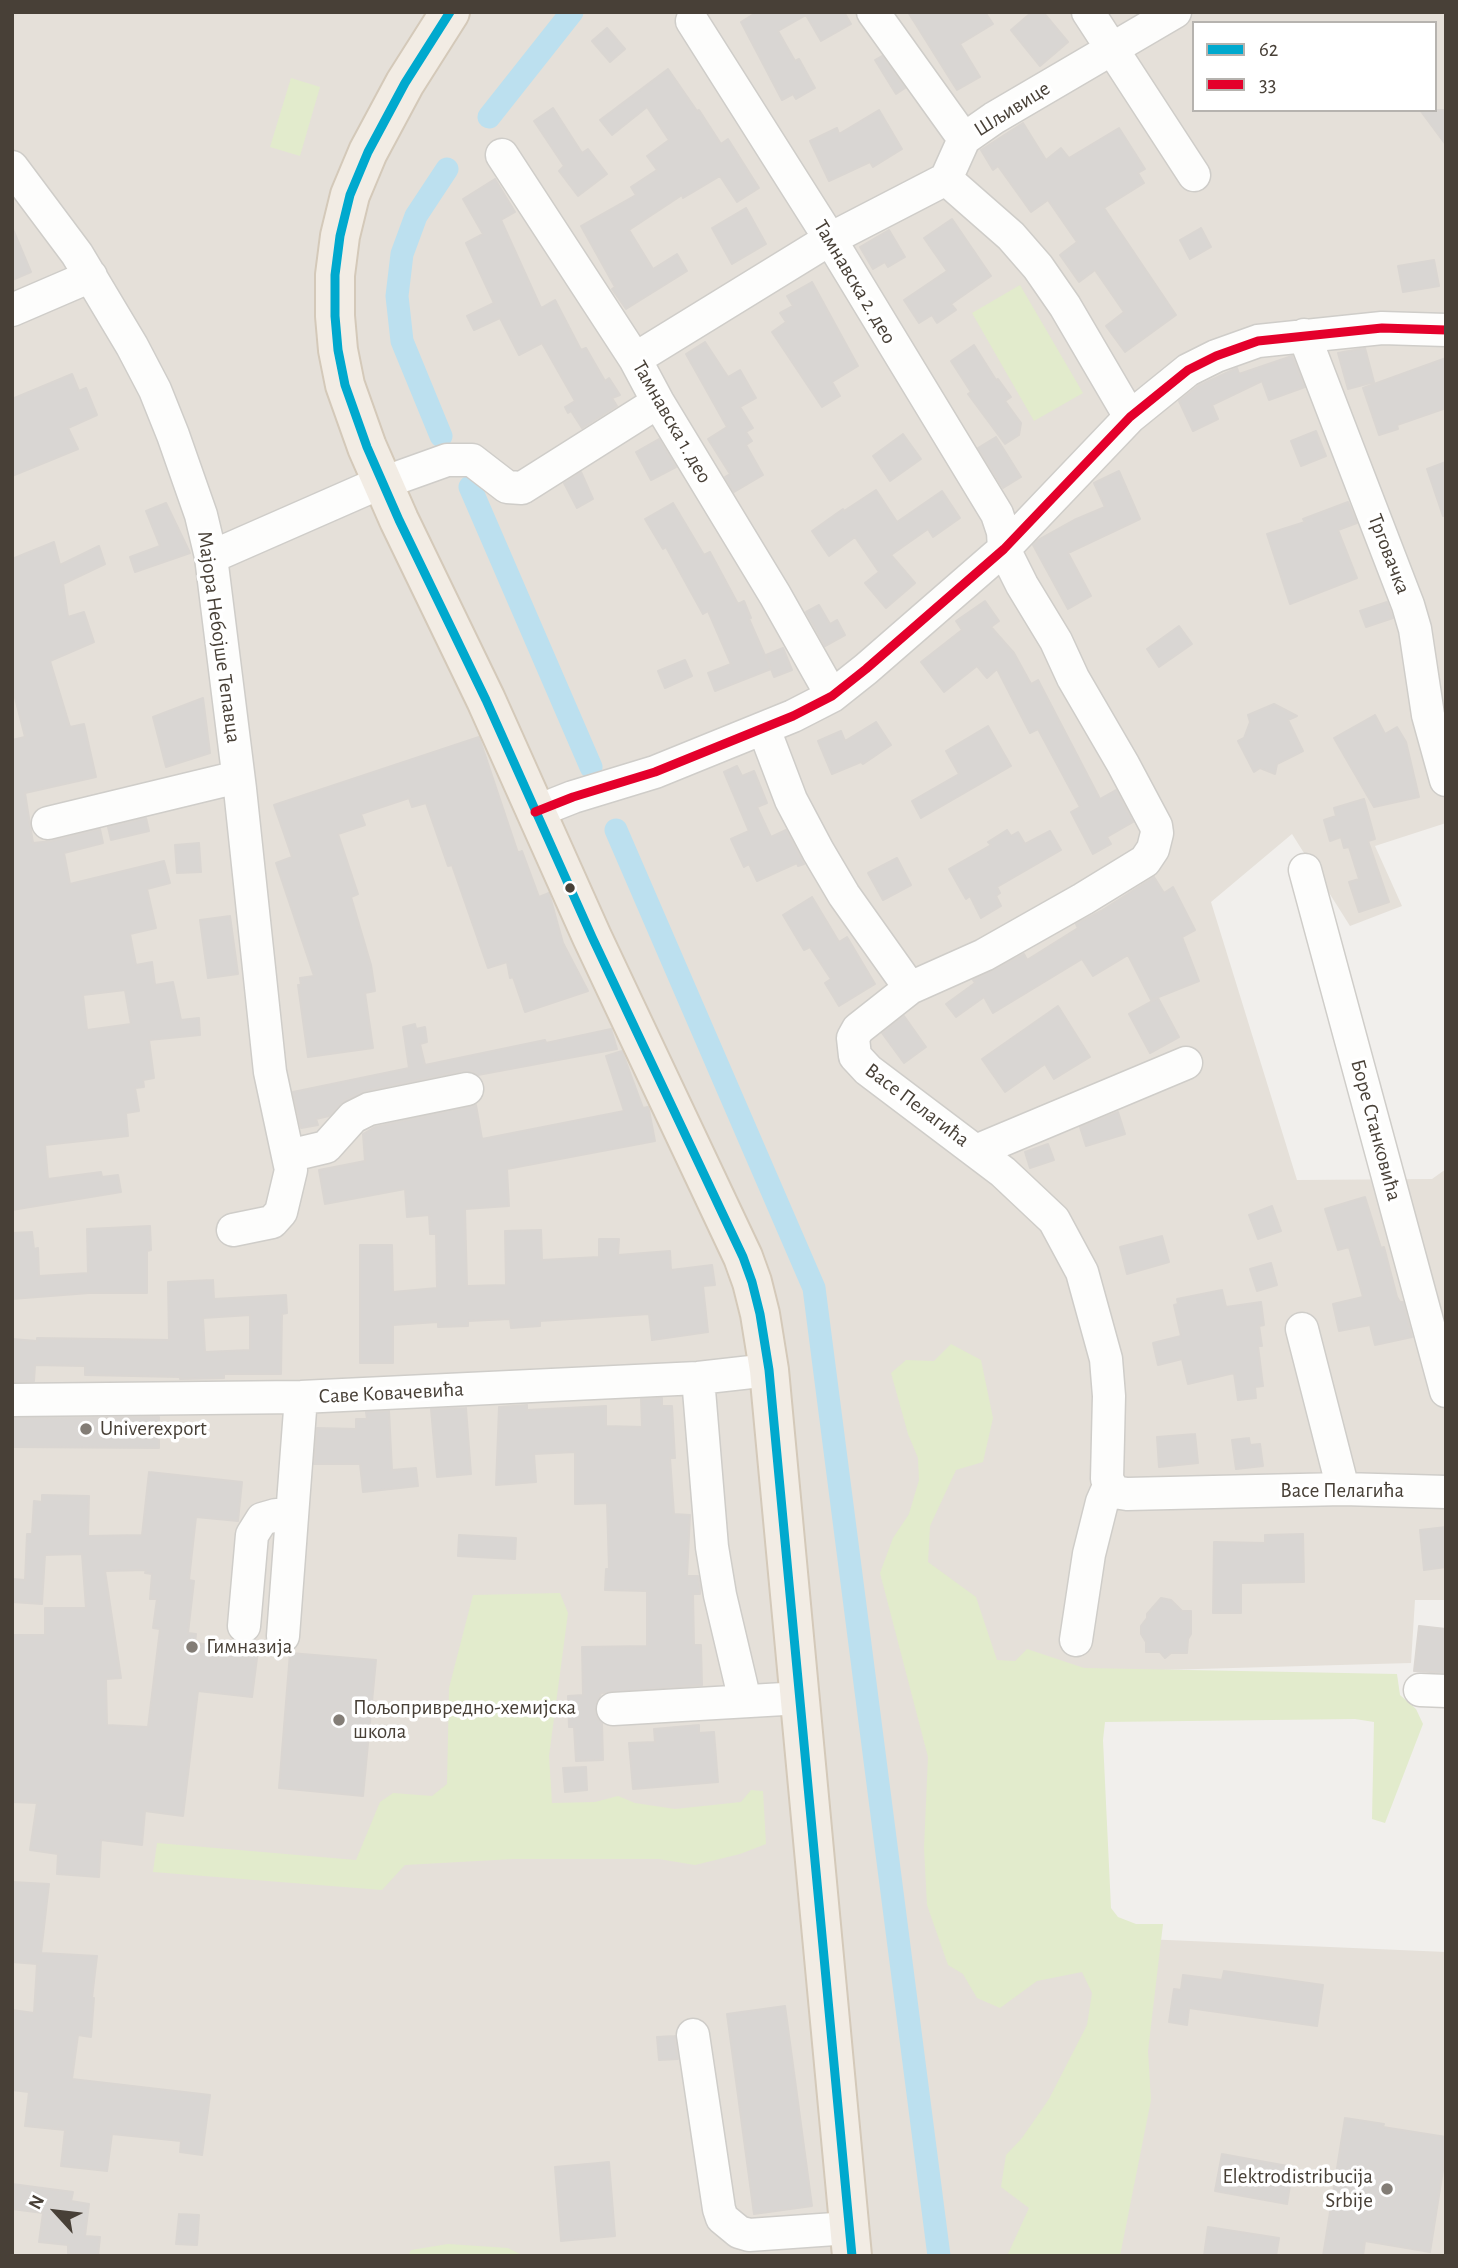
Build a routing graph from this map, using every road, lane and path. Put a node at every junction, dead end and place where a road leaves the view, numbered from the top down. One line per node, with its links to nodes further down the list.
1 (450, 12): 20 (main road)
2 (873, 12): 7 (street)
3 (1088, 12): 6 (street)
4 (1175, 12): 6 (street, Шљивице)
5 (692, 21): 12 (street, Тамнавска 2. део)
6 (1112, 48): 7 (street, Шљивице); 10 (street)
7 (964, 139): 11 (street, Шљивице)
8 (502, 155): 17 (street, Тамнавска 1. део)
9 (12, 167): 13 (street, Мајора Небојше Тепавца)
10 (1194, 175)
11 (946, 179): 12 (street); 19 (street)
12 (830, 239): 17 (street); 21 (street, Тамнавска 2. део)
13 (91, 276): 14 (street); 22 (street, Мајора Небојше Тепавца)
14 (12, 310)
15 (1446, 330): 16 (street)
16 (1304, 335): 19 (street); 26 (street, Трговачка)
17 (635, 359): 18 (street, Тамнавска 1. део)
18 (658, 402): 20 (street); 23 (street, Тамнавска 1. део)
19 (1130, 417): 21 (street)
20 (383, 483): 22 (street); 27 (main road)
21 (1004, 548): 23 (street); 30 (street, Васе Пелагића)
22 (211, 557): 25 (street, Мајора Небојше Тепавца)
23 (832, 696): 24 (street)
24 (764, 729): 27 (street); 30 (street)
25 (238, 777): 28 (street); 34 (street, Мајора Небојше Тепавца)
26 (1446, 780)
27 (535, 811): 37 (main road)
28 (48, 823)
29 (1306, 870): 39 (street, Боре Станковића)
30 (910, 988): 33 (street, Васе Пелагића)
31 (1186, 1063): 33 (street)
32 (467, 1089): 34 (street)
33 (976, 1151): 42 (street, Васе Пелагића)
34 (288, 1156): 35 (street, Мајора Небојше Тепавца)
35 (233, 1230)
36 (1302, 1329): 43 (street)
37 (769, 1370): 38 (street, Саве Ковачевића); 49 (main road)
38 (698, 1378): 40 (street, Саве Ковачевића); 50 (street)
39 (1446, 1391)
40 (301, 1397): 41 (street, Саве Ковачевића); 45 (street)
41 (12, 1400)
42 (1109, 1486): 43 (street, Васе Пелагића); 48 (street)
43 (1343, 1489): 44 (street, Васе Пелагића)
44 (1446, 1492)
45 (291, 1516): 46 (street); 47 (street)
46 (244, 1626)
47 (283, 1636)
48 (1076, 1640)
49 (801, 1698): 50 (street); 53 (main road)
50 (745, 1701): 51 (street)
51 (612, 1709)
52 (693, 2035): 53 (street)
53 (851, 2242)

